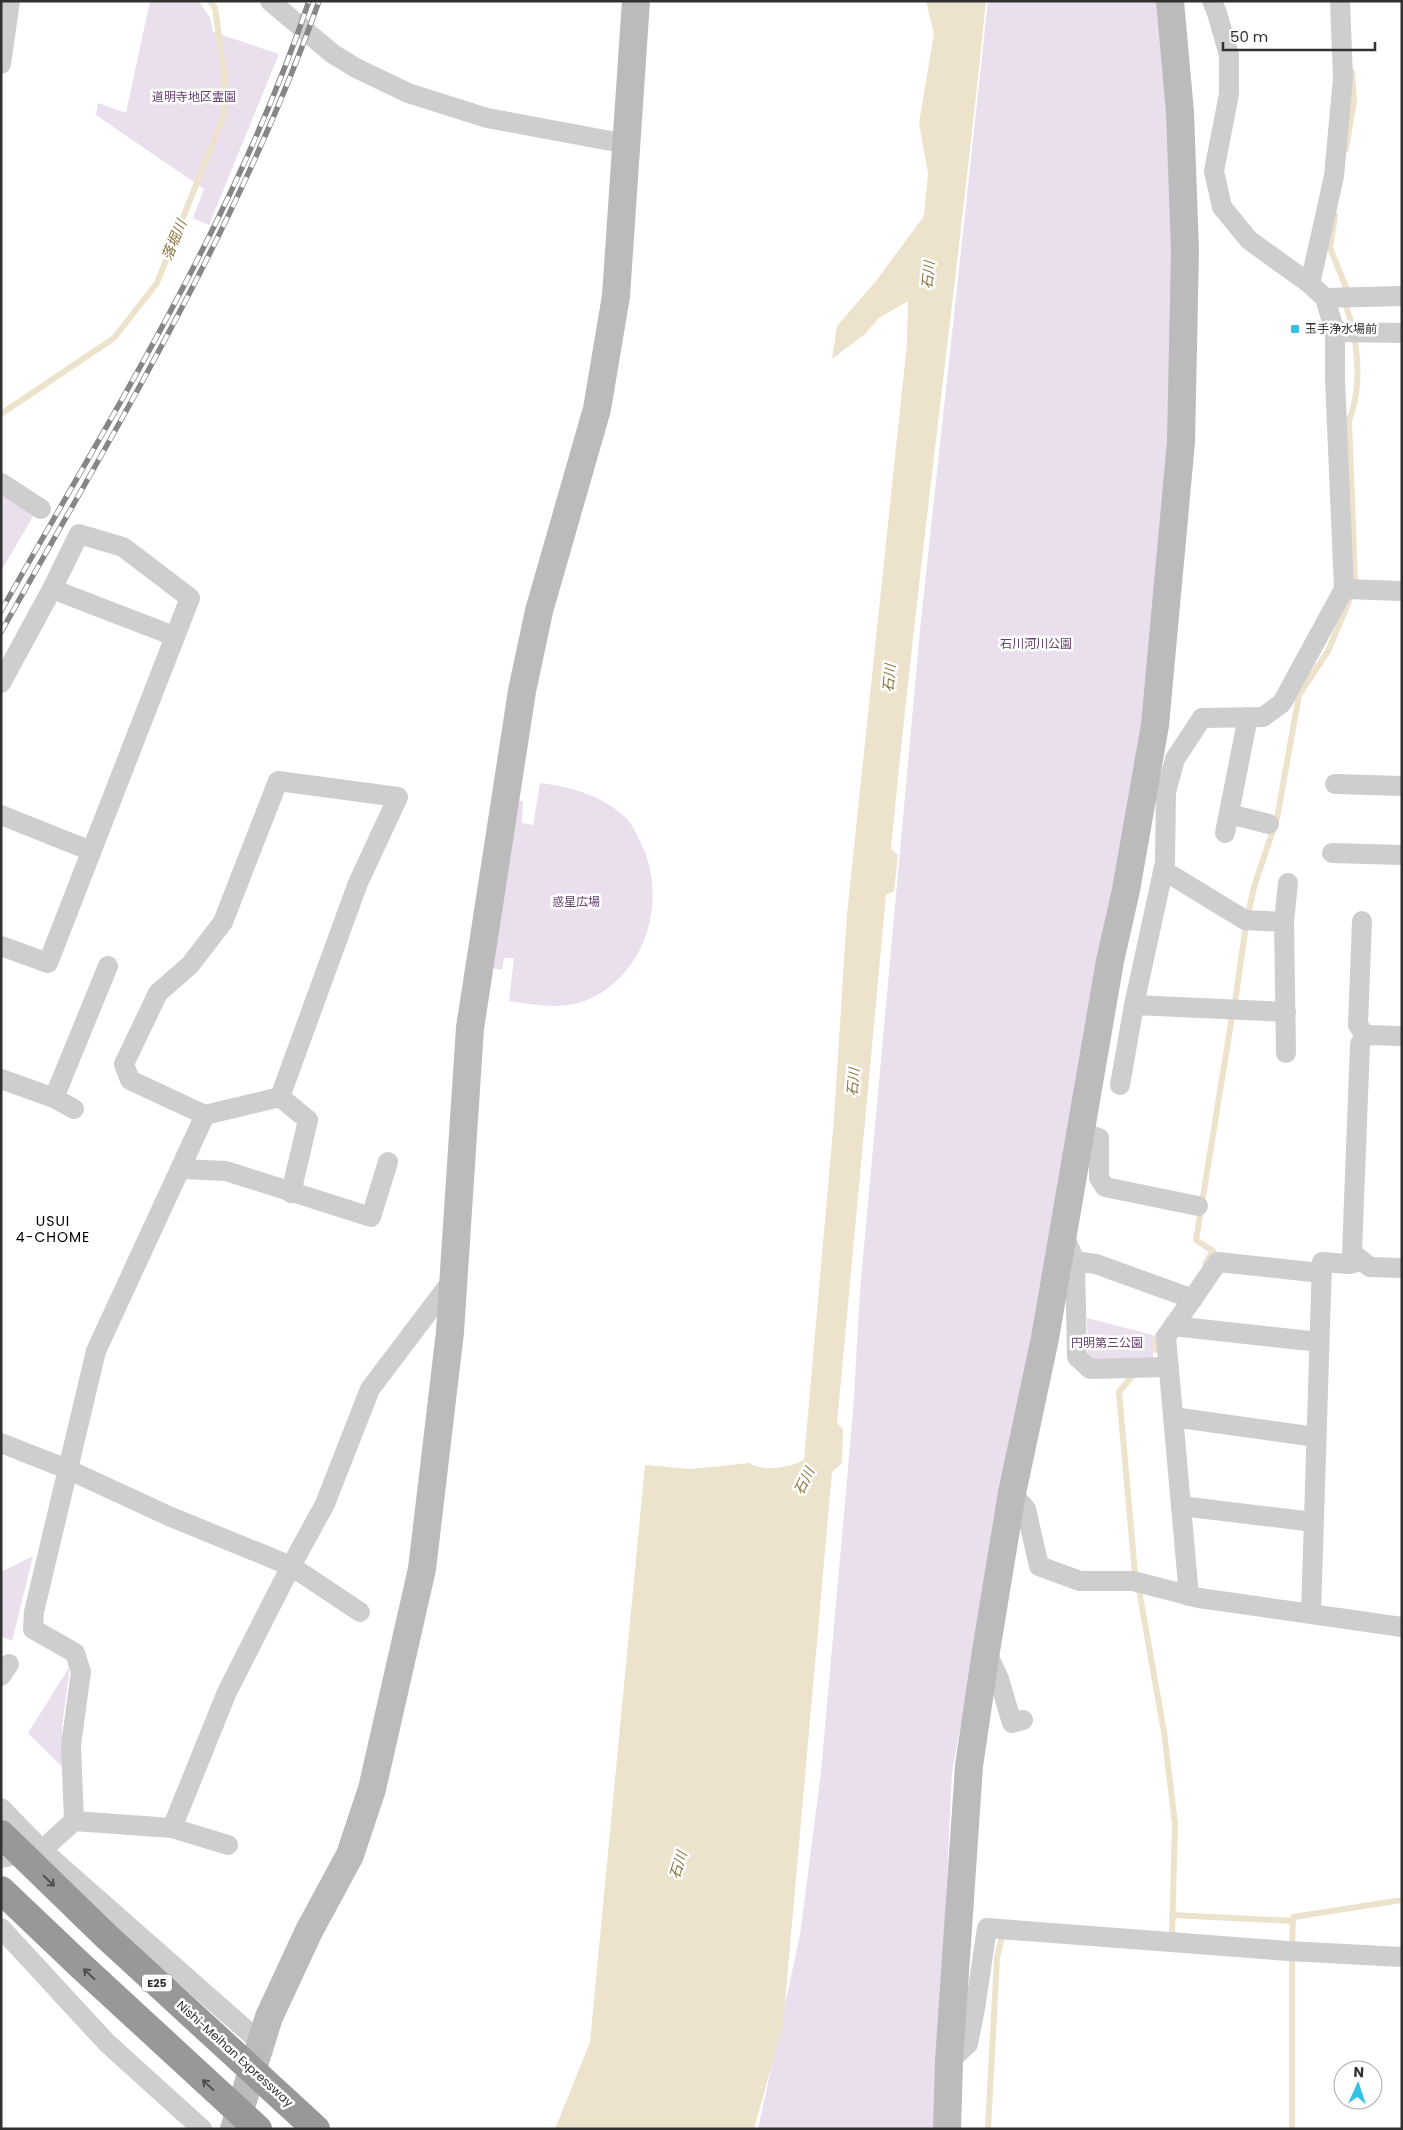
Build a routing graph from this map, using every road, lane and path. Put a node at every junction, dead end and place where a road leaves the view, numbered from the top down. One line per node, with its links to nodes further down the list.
1 (10, 1): 8 (street)
2 (270, 1): 7 (street)
3 (636, 1): 9 (street)
4 (1170, 1): 25 (street)
5 (1212, 1): 10 (street)
6 (1340, 1): 10 (street)
7 (288, 7): 9 (street)
8 (1, 64)
9 (627, 144): 58 (street)
10 (1310, 284): 12 (street)
11 (1402, 296): 12 (street)
12 (1325, 298): 13 (street)
13 (1335, 332): 14 (street); 18 (street)
14 (1402, 333)
15 (1, 483): 16 (street)
16 (41, 509)
17 (52, 589): 20 (street); 20 (street); 21 (street)
18 (1344, 589): 19 (street); 22 (street)
19 (1402, 590)
20 (174, 636): 28 (street)
21 (1, 683)
22 (1248, 717): 25 (street); 27 (street)
23 (1334, 784): 24 (street)
24 (1402, 786)
25 (1155, 792): 31 (street); 48 (street)
26 (1, 815): 28 (street)
27 (1268, 824)
28 (91, 851): 35 (street)
29 (1332, 853): 30 (street)
30 (1402, 855)
31 (1163, 870): 34 (street); 37 (street)
32 (1288, 883): 34 (street)
33 (1362, 921): 39 (street)
34 (1284, 922): 38 (street)
35 (1, 946)
36 (108, 966): 45 (street)
37 (1134, 1005): 38 (street); 43 (street)
38 (1286, 1012): 41 (street)
39 (1365, 1035): 40 (street); 55 (street)
40 (1402, 1036)
41 (1286, 1053)
42 (1, 1078): 45 (street)
43 (1120, 1085)
44 (280, 1097): 47 (street); 47 (street); 51 (street)
45 (54, 1098): 46 (street)
46 (74, 1109)
47 (205, 1115): 50 (street)
48 (1079, 1132): 52 (street); 53 (street)
49 (388, 1162): 51 (street)
50 (182, 1169): 51 (street); 66 (street)
51 (291, 1193)
52 (1198, 1206)
53 (1062, 1231): 54 (street); 67 (street)
54 (1075, 1261): 59 (street); 62 (street)
55 (1361, 1261): 56 (street); 57 (street)
56 (1402, 1268)
57 (1321, 1273): 59 (street); 61 (street)
58 (454, 1278): 70 (street); 87 (street)
59 (1193, 1299): 60 (street)
60 (1173, 1326): 61 (street); 62 (street)
61 (1319, 1342): 64 (street)
62 (1169, 1368): 63 (street)
63 (1173, 1417): 64 (street); 68 (street)
64 (1316, 1436): 69 (street)
65 (1, 1443): 66 (street)
66 (68, 1469): 70 (street); 78 (street)
67 (1012, 1493): 71 (street); 75 (street)
68 (1181, 1506): 69 (street); 71 (street)
69 (1314, 1522): 73 (street)
70 (291, 1566): 72 (street); 79 (street)
71 (1190, 1596): 73 (street)
72 (360, 1612)
73 (1312, 1614): 74 (street)
74 (1402, 1627)
75 (986, 1651): 76 (street); 88 (street)
76 (1023, 1720)
77 (1, 1808): 82 (street)
78 (74, 1821): 79 (street); 82 (street)
79 (172, 1828): 81 (street)
80 (1, 1834): 92 (highway, Nishi-Meihan Expressway / E25, one-way to 92, bridge)
81 (228, 1845)
82 (42, 1850): 83 (street); 87 (street)
83 (1, 1858)
84 (1, 1890): 91 (highway, one-way to 84, bridge)
85 (1, 1928): 89 (street)
86 (1402, 1957): 88 (street)
87 (261, 2043): 90 (street)
88 (949, 2061): 93 (street)
89 (202, 2129)
90 (234, 2129)
91 (258, 2129)
92 (316, 2129)
93 (947, 2129)

